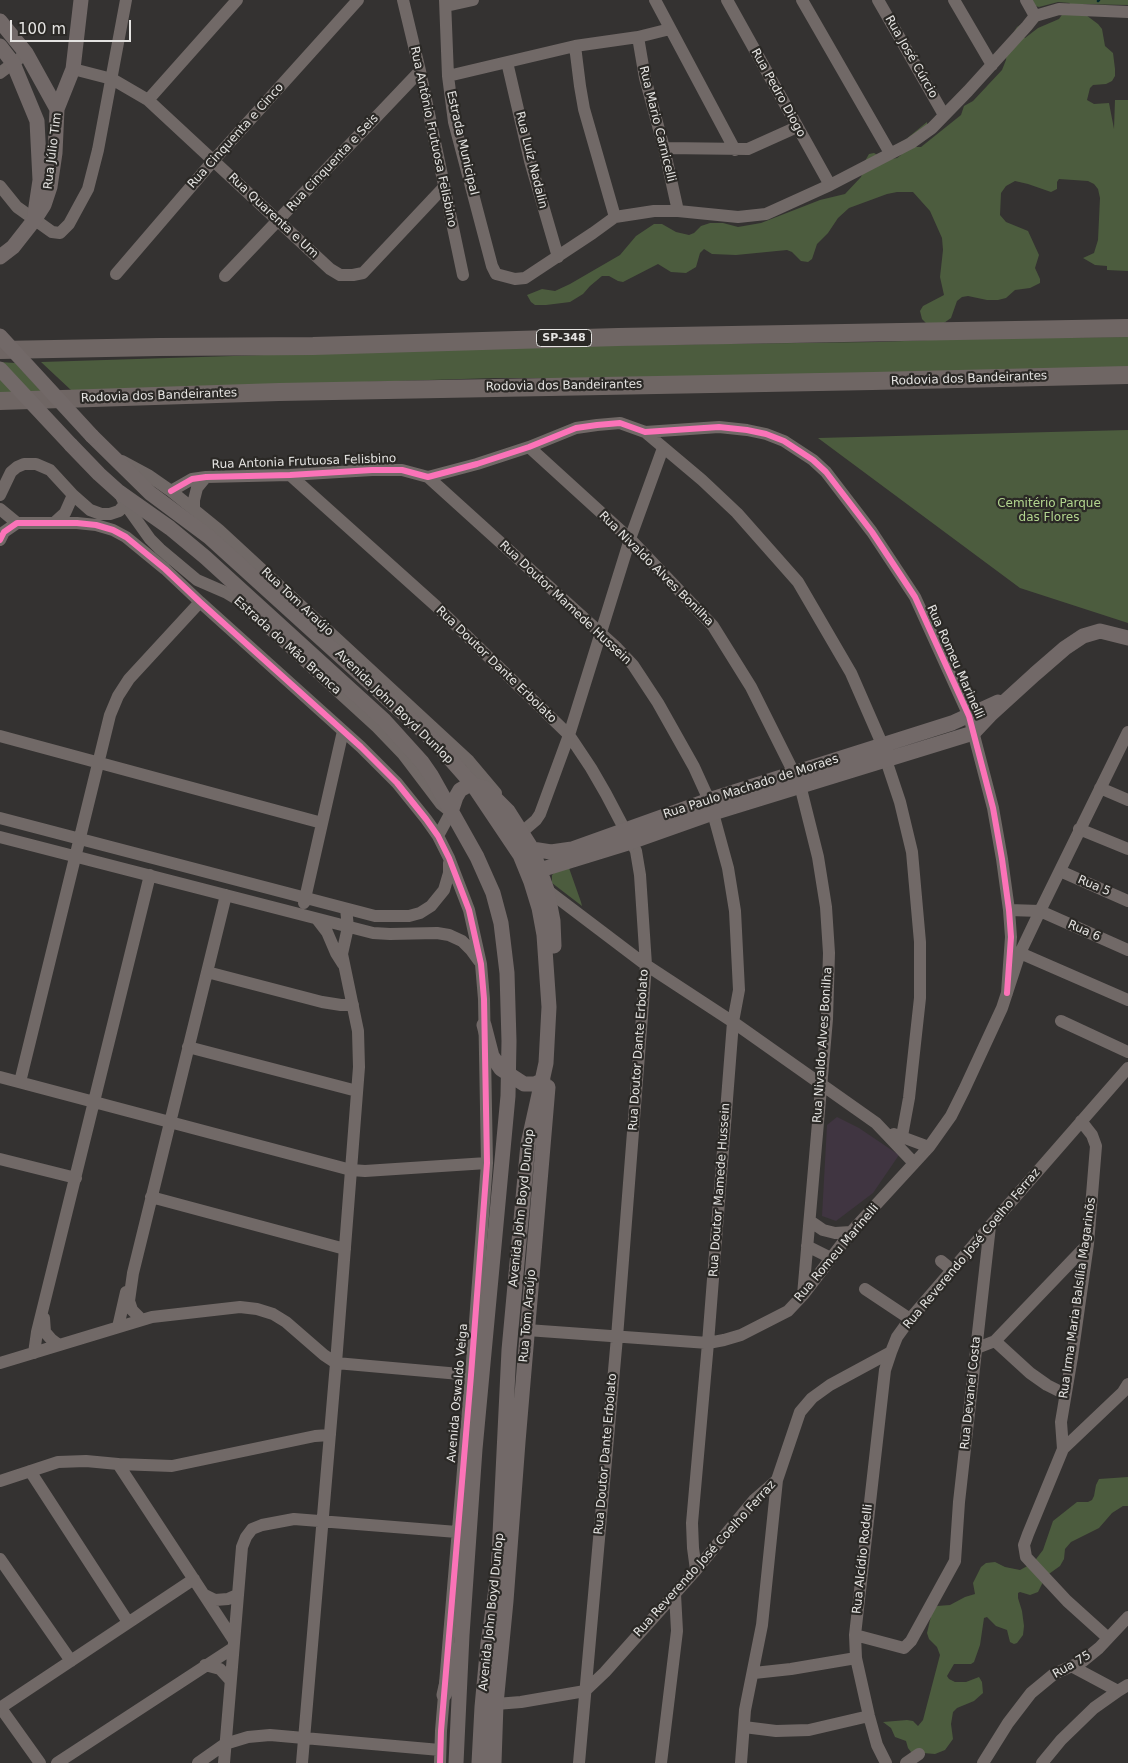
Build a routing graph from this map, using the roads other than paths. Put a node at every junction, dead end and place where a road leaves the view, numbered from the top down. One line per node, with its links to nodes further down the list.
1 (81, 0): 25 (main road, Rua Júlio Tim)
2 (126, 0): 29 (street)
3 (237, 0): 30 (street)
4 (358, 0): 38 (street, Rua Cinquenta e Cinco)
5 (403, 0): 26 (street, Rua Antônio Frutuosa Felisbino)
6 (473, 0): 13 (street)
7 (655, 0): 17 (street)
8 (727, 0): 34 (street, Rua Pedro Diogo)
9 (802, 0): 37 (street)
10 (878, 0): 32 (street, Rua José Cúrcio)
11 (954, 0): 24 (street)
12 (1026, 0): 15 (street)
13 (446, 3): 28 (street, Estrada Municipal)
14 (1128, 12): 15 (street)
15 (1035, 16): 24 (street)
16 (0, 21): 21 (main road)
17 (670, 29): 18 (street); 36 (street)
18 (638, 37): 20 (street); 35 (street, Rua Mario Carnicelli)
19 (0, 46): 23 (main road)
20 (575, 46): 22 (street); 43 (street)
21 (26, 53): 23 (street); 31 (main road)
22 (508, 62): 28 (street); 47 (street, Rua Luíz Nadalin)
23 (13, 63): 27 (street); 33 (main road)
24 (992, 65): 32 (street)
25 (73, 69): 29 (street, Rua Quarenta e Um); 31 (main road, Rua Júlio Tim)
26 (420, 71): 41 (street, Rua Antônio Frutuosa Felisbino); 45 (street, Rua Cinquenta e Seis)
27 (0, 74)
28 (448, 76): 47 (street, Estrada Municipal)
29 (112, 79): 30 (street, Rua Quarenta e Um); 44 (street)
30 (148, 100): 38 (street, Rua Quarenta e Um)
31 (57, 109): 33 (main road); 44 (main road, Rua Júlio Tim)
32 (944, 115): 37 (street)
33 (37, 121): 44 (main road)
34 (797, 127): 36 (street); 39 (street, Rua Pedro Diogo)
35 (664, 148): 36 (street); 42 (street, Rua Mario Carnicelli)
36 (735, 150)
37 (890, 153): 39 (street)
38 (213, 161): 45 (street, Rua Quarenta e Um); 48 (street, Rua Cinquenta e Cinco)
39 (830, 185): 42 (street)
40 (0, 186): 44 (street)
41 (443, 188): 45 (street, Rua Quarenta e Um); 49 (street, Rua Antônio Frutuosa Felisbino)
42 (678, 211): 43 (street)
43 (615, 217): 47 (street)
44 (35, 219): 46 (main road, Rua Júlio Tim)
45 (278, 221): 50 (street, Rua Cinquenta e Seis)
46 (0, 257)
47 (558, 257)
48 (116, 274)
49 (463, 274)
50 (225, 276)
51 (1128, 328): 53 (highway, SP-348)
52 (0, 336): 60 (main road, Avenida John Boyd Dunlop, bridge)
53 (0, 350)
54 (0, 370): 68 (main road, Avenida John Boyd Dunlop, bridge)
55 (1128, 375): 56 (highway, Rodovia dos Bandeirantes)
56 (0, 401)
57 (645, 432): 58 (street, Rua Antonia Frutuosa Felisbino); 59 (street); 61 (street, Rua Antonia Frutuosa Felisbino)
58 (529, 447): 64 (street, Rua Antonia Frutuosa Felisbino); 74 (street, Rua Nivaldo Alves Bonilha)
59 (663, 448): 74 (street); 87 (street)
60 (110, 455): 65 (street, Rua Tom Araújo); 94 (main road, Avenida John Boyd Dunlop)
61 (813, 460): 81 (street, Rua Romeu Marinelli)
62 (290, 475): 63 (street, Rua Antonia Frutuosa Felisbino); 64 (street, Rua Antonia Frutuosa Felisbino); 86 (street, Rua Doutor Dante Erbolato)
63 (206, 477): 65 (street, Rua Antonia Frutuosa Felisbino); 70 (street, Rua Antonia Frutuosa Felisbino)
64 (428, 477): 78 (street, Rua Doutor Mamede Hussein)
65 (171, 491): 70 (street, Rua Tom Araújo)
66 (73, 495): 67 (street); 68 (street); 72 (street)
67 (0, 496)
68 (122, 498): 73 (street, Estrada do Mão Branca); 99 (main road, Avenida John Boyd Dunlop)
69 (0, 509): 71 (street)
70 (194, 510): 98 (street, Rua Tom Araújo)
71 (17, 523): 72 (street); 75 (street)
72 (54, 523): 76 (street)
73 (150, 539): 76 (street); 99 (street, Estrada do Mão Branca)
74 (630, 539): 78 (street); 93 (street, Rua Nivaldo Alves Bonilha)
75 (0, 540)
76 (165, 569): 77 (street, Avenida Oswaldo Veiga)
77 (200, 602): 82 (street, Avenida Oswaldo Veiga); 91 (street)
78 (600, 634): 86 (street); 97 (street, Rua Doutor Mamede Hussein)
79 (1128, 638): 80 (main road)
80 (1012, 696): 81 (main road, Rua Paulo Machado de Moraes); 84 (main road)
81 (969, 716): 84 (street, Rua Romeu Marinelli); 87 (main road, Rua Paulo Machado de Moraes)
82 (343, 731): 88 (street, Avenida Oswaldo Veiga); 92 (street)
83 (1128, 732): 89 (street, Rua Romeu Marinelli)
84 (973, 733): 90 (main road, Rua Paulo Machado de Moraes); 120 (street, Rua Romeu Marinelli)
85 (0, 736): 91 (street)
86 (568, 736): 103 (street); 105 (street, Rua Doutor Dante Erbolato)
87 (882, 744): 93 (main road, Rua Paulo Machado de Moraes)
88 (362, 747): 92 (street); 104 (street, Avenida Oswaldo Veiga)
89 (1125, 747): 95 (street, Rua Romeu Marinelli)
90 (886, 760): 93 (main road, Rua Paulo Machado de Moraes); 152 (street)
91 (98, 762): 101 (street); 107 (street)
92 (335, 770): 101 (street)
93 (798, 779): 97 (main road, Rua Paulo Machado de Moraes); 147 (street, Rua Nivaldo Alves Bonilha)
94 (473, 785): 98 (main road); 99 (main road); 132 (main road, Avenida John Boyd Dunlop)
95 (1100, 788): 96 (street); 102 (street, Rua Romeu Marinelli)
96 (1128, 800)
97 (711, 806): 105 (main road, Rua Paulo Machado de Moraes); 137 (street, Rua Doutor Mamede Hussein)
98 (508, 811): 103 (main road)
99 (451, 812): 104 (street); 143 (main road, Avenida John Boyd Dunlop)
100 (0, 818): 107 (street)
101 (322, 823): 117 (street)
102 (1079, 829): 109 (street); 113 (street, Rua Romeu Marinelli)
103 (522, 832): 108 (main road)
104 (438, 836): 111 (street, Avenida Oswaldo Veiga)
105 (628, 836): 108 (main road, Rua Paulo Machado de Moraes); 112 (main road, Rua Paulo Machado de Moraes); 129 (street, Rua Doutor Dante Erbolato)
106 (0, 837): 110 (street)
107 (80, 839): 110 (street); 117 (street)
108 (532, 849): 112 (main road)
109 (1128, 849)
110 (76, 857): 114 (street); 146 (street)
111 (449, 858): 119 (street); 128 (street, Avenida Oswaldo Veiga)
112 (540, 870): 115 (main road, Rua Tom Araújo)
113 (1060, 871): 118 (street, Rua 5); 121 (street, Rua Romeu Marinelli)
114 (150, 875): 116 (street); 149 (street)
115 (547, 890): 129 (street); 132 (main road, Rua Tom Araújo)
116 (226, 895): 122 (street); 131 (street)
117 (305, 897): 119 (street); 122 (street)
118 (1128, 901)
119 (346, 909): 124 (street)
120 (1009, 910): 121 (street); 125 (street, Rua Romeu Marinelli)
121 (1040, 911): 126 (street, Rua 6); 127 (street, Rua Romeu Marinelli)
122 (300, 915): 123 (street)
123 (317, 919): 124 (street); 130 (street)
124 (348, 927): 128 (street); 130 (street)
125 (1011, 937): 127 (street, Rua Romeu Marinelli); 133 (street, Rua Romeu Marinelli)
126 (1128, 950)
127 (1020, 952): 133 (street, Rua Romeu Marinelli); 134 (street)
128 (481, 964): 138 (street, Avenida Oswaldo Veiga)
129 (646, 965): 137 (street); 178 (street, Rua Doutor Dante Erbolato)
130 (344, 966): 135 (street)
131 (207, 972): 135 (street); 139 (street)
132 (551, 992): 141 (main road, Rua Tom Araújo)
133 (1007, 993): 153 (street, Rua Romeu Marinelli)
134 (1128, 1000)
135 (353, 1005): 148 (street)
136 (1061, 1021): 140 (street)
137 (733, 1022): 147 (street); 181 (street, Rua Doutor Mamede Hussein)
138 (484, 1025): 143 (main road); 155 (street, Avenida Oswaldo Veiga)
139 (188, 1047): 148 (street); 151 (street)
140 (1128, 1052)
141 (548, 1058): 145 (main road, Avenida John Boyd Dunlop); 176 (main road, Rua Tom Araújo)
142 (1128, 1068): 150 (street, Rua Reverendo José Coelho Ferraz)
143 (508, 1074): 145 (main road); 211 (main road, Avenida John Boyd Dunlop)
144 (0, 1077): 146 (street)
145 (542, 1080): 238 (main road, Avenida John Boyd Dunlop)
146 (20, 1082): 149 (street)
147 (821, 1085): 152 (street); 160 (street, Rua Nivaldo Alves Bonilha)
148 (357, 1091): 157 (street)
149 (95, 1103): 151 (street); 158 (street)
150 (1081, 1121): 161 (street, Rua Reverendo José Coelho Ferraz); 163 (street, Rua Irma Maria Balsília Magarinõs)
151 (170, 1122): 157 (street); 159 (street)
152 (899, 1140): 153 (street); 156 (street)
153 (929, 1147): 156 (street, Rua Romeu Marinelli)
154 (1, 1162): 158 (street)
155 (487, 1163): 157 (street); 188 (street, Avenida Oswaldo Veiga)
156 (914, 1164): 162 (street, Rua Romeu Marinelli)
157 (351, 1170): 165 (street)
158 (76, 1178): 172 (street)
159 (151, 1197): 165 (street); 169 (street)
160 (810, 1221): 162 (street); 164 (street, Rua Nivaldo Alves Bonilha)
161 (990, 1226): 168 (street, Rua Reverendo José Coelho Ferraz); 183 (street, Rua Devanei Costa)
162 (851, 1232): 166 (street, Rua Romeu Marinelli)
163 (1088, 1244): 179 (street); 190 (street, Rua Irma Maria Balsília Magarinõs)
164 (807, 1246): 166 (street); 171 (street, Rua Nivaldo Alves Bonilha)
165 (345, 1249): 177 (street)
166 (831, 1258): 171 (street, Rua Romeu Marinelli)
167 (941, 1261): 168 (street)
168 (952, 1270): 174 (street, Rua Reverendo José Coelho Ferraz)
169 (133, 1273): 173 (street); 175 (street)
170 (865, 1289): 174 (street)
171 (803, 1296): 181 (street, Rua Romeu Marinelli)
172 (46, 1303): 182 (street); 185 (street)
173 (142, 1320): 175 (street); 180 (street)
174 (910, 1320): 184 (street, Rua Reverendo José Coelho Ferraz)
175 (118, 1327): 182 (street)
176 (527, 1330): 178 (street, Rua Romeu Marinelli); 224 (main road, Rua Tom Araújo)
177 (338, 1335): 180 (street); 187 (street)
178 (617, 1337): 181 (street, Rua Romeu Marinelli); 222 (street, Rua Doutor Dante Erbolato)
179 (995, 1341): 183 (street); 190 (street)
180 (310, 1343): 187 (street)
181 (708, 1343): 202 (street, Rua Doutor Mamede Hussein)
182 (59, 1345): 185 (street)
183 (977, 1348): 212 (street, Rua Devanei Costa)
184 (891, 1352): 196 (street, Rua Reverendo José Coelho Ferraz); 212 (street, Rua Alcídio Rodelli)
185 (34, 1353): 186 (street)
186 (0, 1363)
187 (336, 1363): 188 (street); 191 (street)
188 (471, 1375): 200 (street, Avenida Oswaldo Veiga)
189 (1126, 1391): 192 (street)
190 (1065, 1394): 192 (street, Rua Irma Maria Balsília Magarinõs)
191 (330, 1435): 194 (street); 199 (street)
192 (1063, 1449): 213 (street)
193 (118, 1464): 194 (street); 195 (street); 198 (street)
194 (147, 1465): 198 (street)
195 (30, 1471): 197 (street); 210 (street)
196 (777, 1480): 202 (street, Rua Reverendo José Coelho Ferraz); 219 (street)
197 (0, 1481)
198 (138, 1494): 203 (street)
199 (322, 1520): 200 (street); 206 (street); 228 (street)
200 (457, 1532): 223 (street, Avenida Oswaldo Veiga)
201 (0, 1559): 216 (street)
202 (696, 1570): 204 (street, Rua Reverendo José Coelho Ferraz)
203 (194, 1579): 205 (street); 210 (street)
204 (675, 1594): 222 (street, Rua Reverendo José Coelho Ferraz); 241 (street)
205 (204, 1595): 206 (street); 207 (street)
206 (237, 1595): 208 (street)
207 (213, 1609): 208 (street); 214 (street)
208 (236, 1611): 214 (street)
209 (1128, 1617): 213 (street, Rua 75)
210 (128, 1622): 216 (street)
211 (462, 1635): 223 (main road); 237 (main road, Avenida John Boyd Dunlop)
212 (855, 1635): 215 (street, Rua Alcídio Rodelli)
213 (1108, 1638): 218 (street, Rua 75)
214 (233, 1643): 217 (street); 220 (street)
215 (856, 1658): 219 (street); 226 (street, Rua Alcídio Rodelli)
216 (71, 1661): 225 (street)
217 (205, 1665): 220 (street); 233 (street)
218 (1073, 1666): 221 (street); 245 (street, Rua 75)
219 (754, 1673): 227 (street)
220 (230, 1680): 229 (street)
221 (1123, 1688): 246 (street)
222 (585, 1691): 224 (street); 240 (street, Rua Doutor Dante Erbolato)
223 (444, 1695): 231 (street, Avenida Oswaldo Veiga)
224 (496, 1704): 239 (main road, Rua Tom Araújo)
225 (0, 1708): 232 (street)
226 (869, 1716): 227 (street); 243 (street, Rua Alcídio Rodelli)
227 (744, 1727): 242 (street)
228 (304, 1738): 229 (street); 231 (street); 236 (street)
229 (225, 1744): 234 (street); 235 (street)
230 (919, 1754): 244 (street)
231 (440, 1757)
232 (40, 1763)
233 (57, 1763)
234 (198, 1763)
235 (224, 1763)
236 (302, 1763)
237 (456, 1763)
238 (479, 1763)
239 (494, 1763)
240 (579, 1763)
241 (661, 1763)
242 (741, 1763)
243 (886, 1763)
244 (906, 1763)
245 (983, 1763)
246 (1042, 1763)

